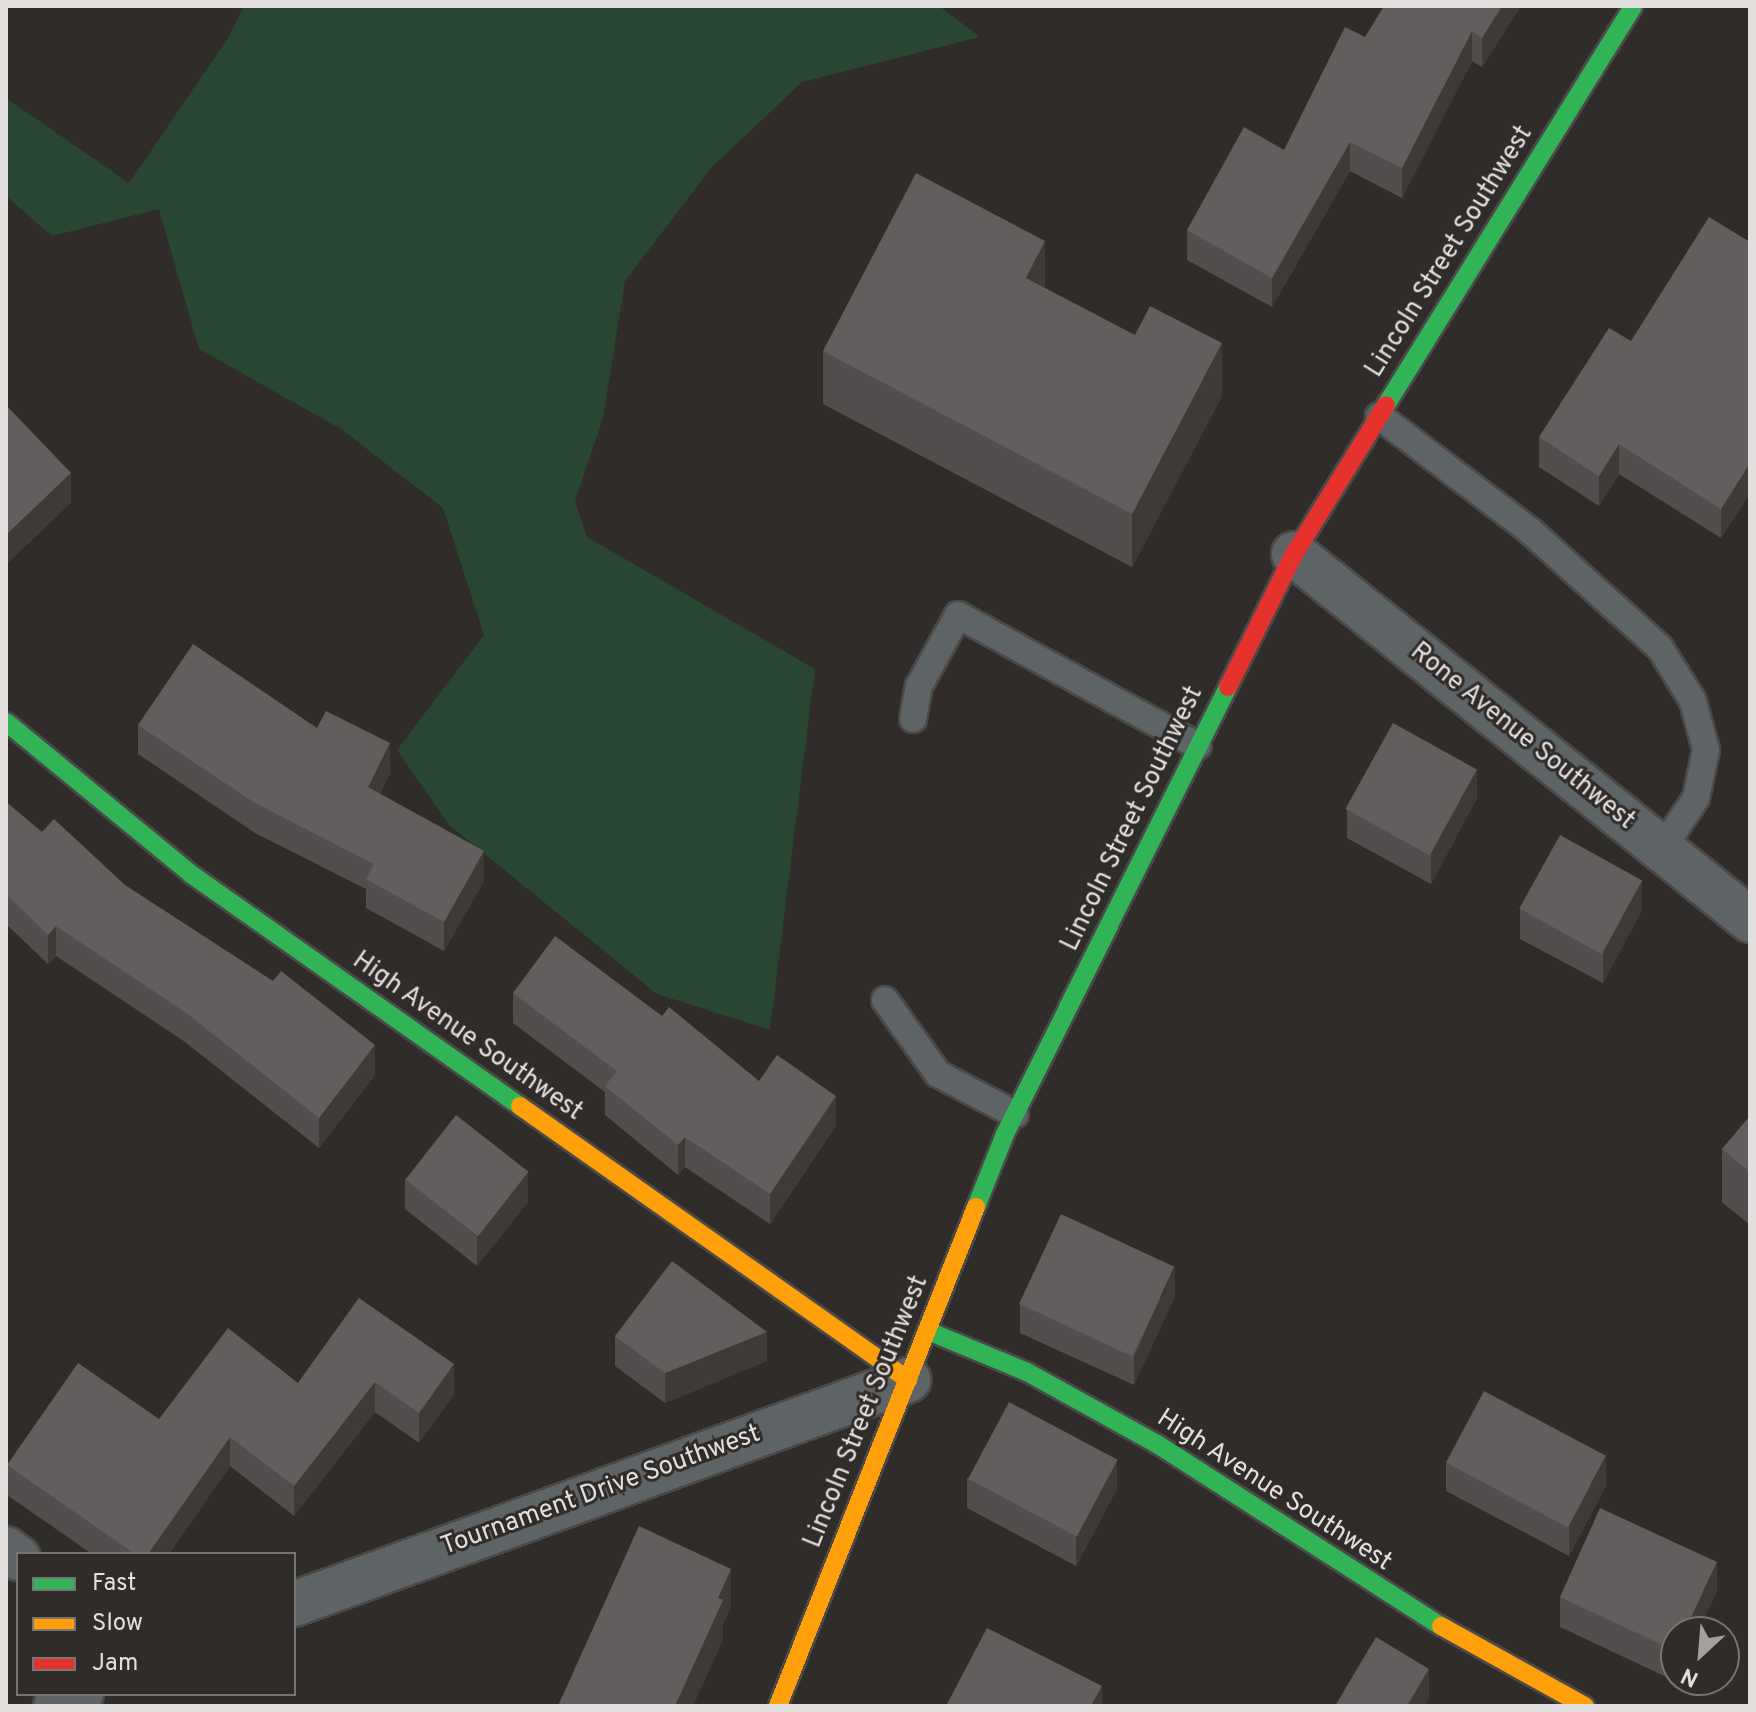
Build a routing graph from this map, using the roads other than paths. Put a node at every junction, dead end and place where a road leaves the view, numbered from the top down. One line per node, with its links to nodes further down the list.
1 (1633, 6): 2 (street, Lincoln Street Southwest)
2 (1379, 416): 3 (street, Lincoln Street Southwest); 7 (lane)
3 (1294, 554): 6 (street, Lincoln Street Southwest); 7 (street, Rone Avenue Southwest)
4 (913, 719): 6 (lane)
5 (6, 722): 12 (street, High Avenue Southwest)
6 (1198, 746): 10 (street, Lincoln Street Southwest)
7 (1662, 849): 8 (street, Rone Avenue Southwest)
8 (1750, 920)
9 (885, 1000): 10 (lane)
10 (1015, 1114): 11 (street, Lincoln Street Southwest)
11 (928, 1331): 12 (street, Lincoln Street Southwest); 17 (street, High Avenue Southwest)
12 (908, 1380): 13 (street, Tournament Drive Southwest); 16 (street, Lincoln Street Southwest)
13 (296, 1603)
14 (77, 1696): 15 (street)
15 (56, 1706)
16 (778, 1706)
17 (1585, 1706)

